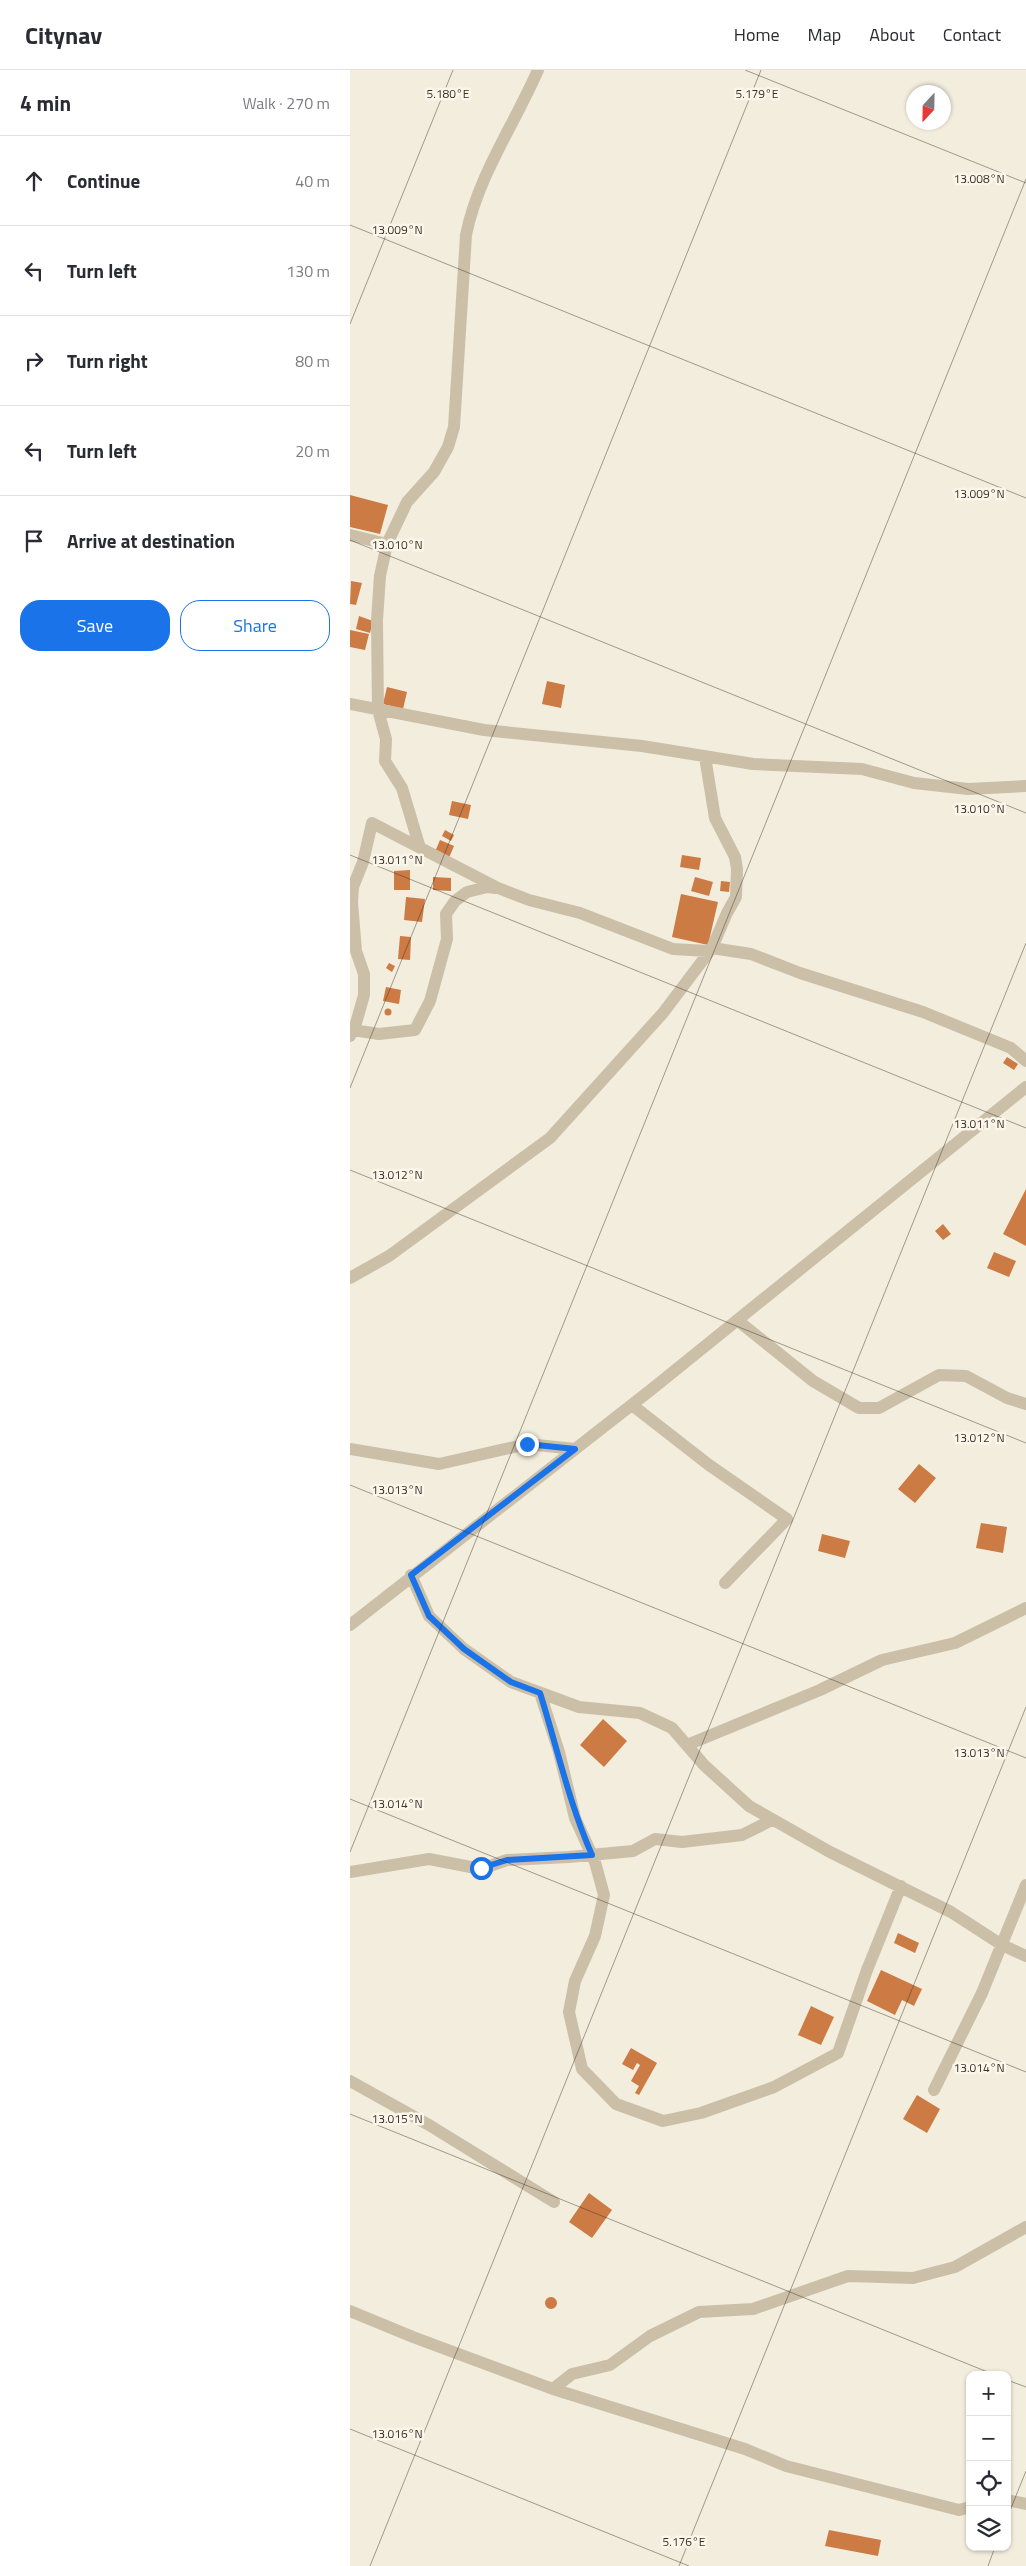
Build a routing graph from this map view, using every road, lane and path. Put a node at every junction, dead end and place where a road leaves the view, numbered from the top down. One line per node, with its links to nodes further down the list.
1 (538, 70): 3 (street)
2 (350, 535): 3 (street)
3 (387, 544): 5 (street)
4 (350, 704): 5 (street)
5 (378, 710): 6 (street); 8 (street)
6 (705, 757): 7 (street); 10 (street)
7 (1026, 786)
8 (420, 848): 9 (street); 11 (street)
9 (498, 888): 10 (street); 11 (street)
10 (712, 948): 12 (street); 14 (street)
11 (352, 1033)
12 (1026, 1062)
13 (1026, 1087): 15 (street)
14 (350, 1278)
15 (738, 1320): 16 (street); 17 (street)
16 (1026, 1404)
17 (632, 1405): 19 (street); 21 (street)
18 (350, 1448): 19 (street)
19 (575, 1449): 20 (street)
20 (411, 1575): 23 (street); 24 (street)
21 (725, 1583)
22 (1026, 1608): 25 (street)
23 (350, 1624)
24 (540, 1693): 25 (street); 27 (street)
25 (687, 1745): 26 (street)
26 (772, 1820): 27 (street); 30 (street)
27 (592, 1855): 28 (street); 30 (street)
28 (350, 1872)
29 (1026, 1885): 31 (street)
30 (901, 1886): 31 (street)
31 (1002, 1945): 32 (street); 34 (street)
32 (1026, 1956)
33 (350, 2081): 35 (street)
34 (934, 2090)
35 (554, 2202)
36 (1026, 2227): 38 (street)
37 (350, 2311): 38 (street)
38 (553, 2389): 41 (street)
39 (1011, 2501): 40 (street)
40 (1026, 2504)
41 (966, 2508)

